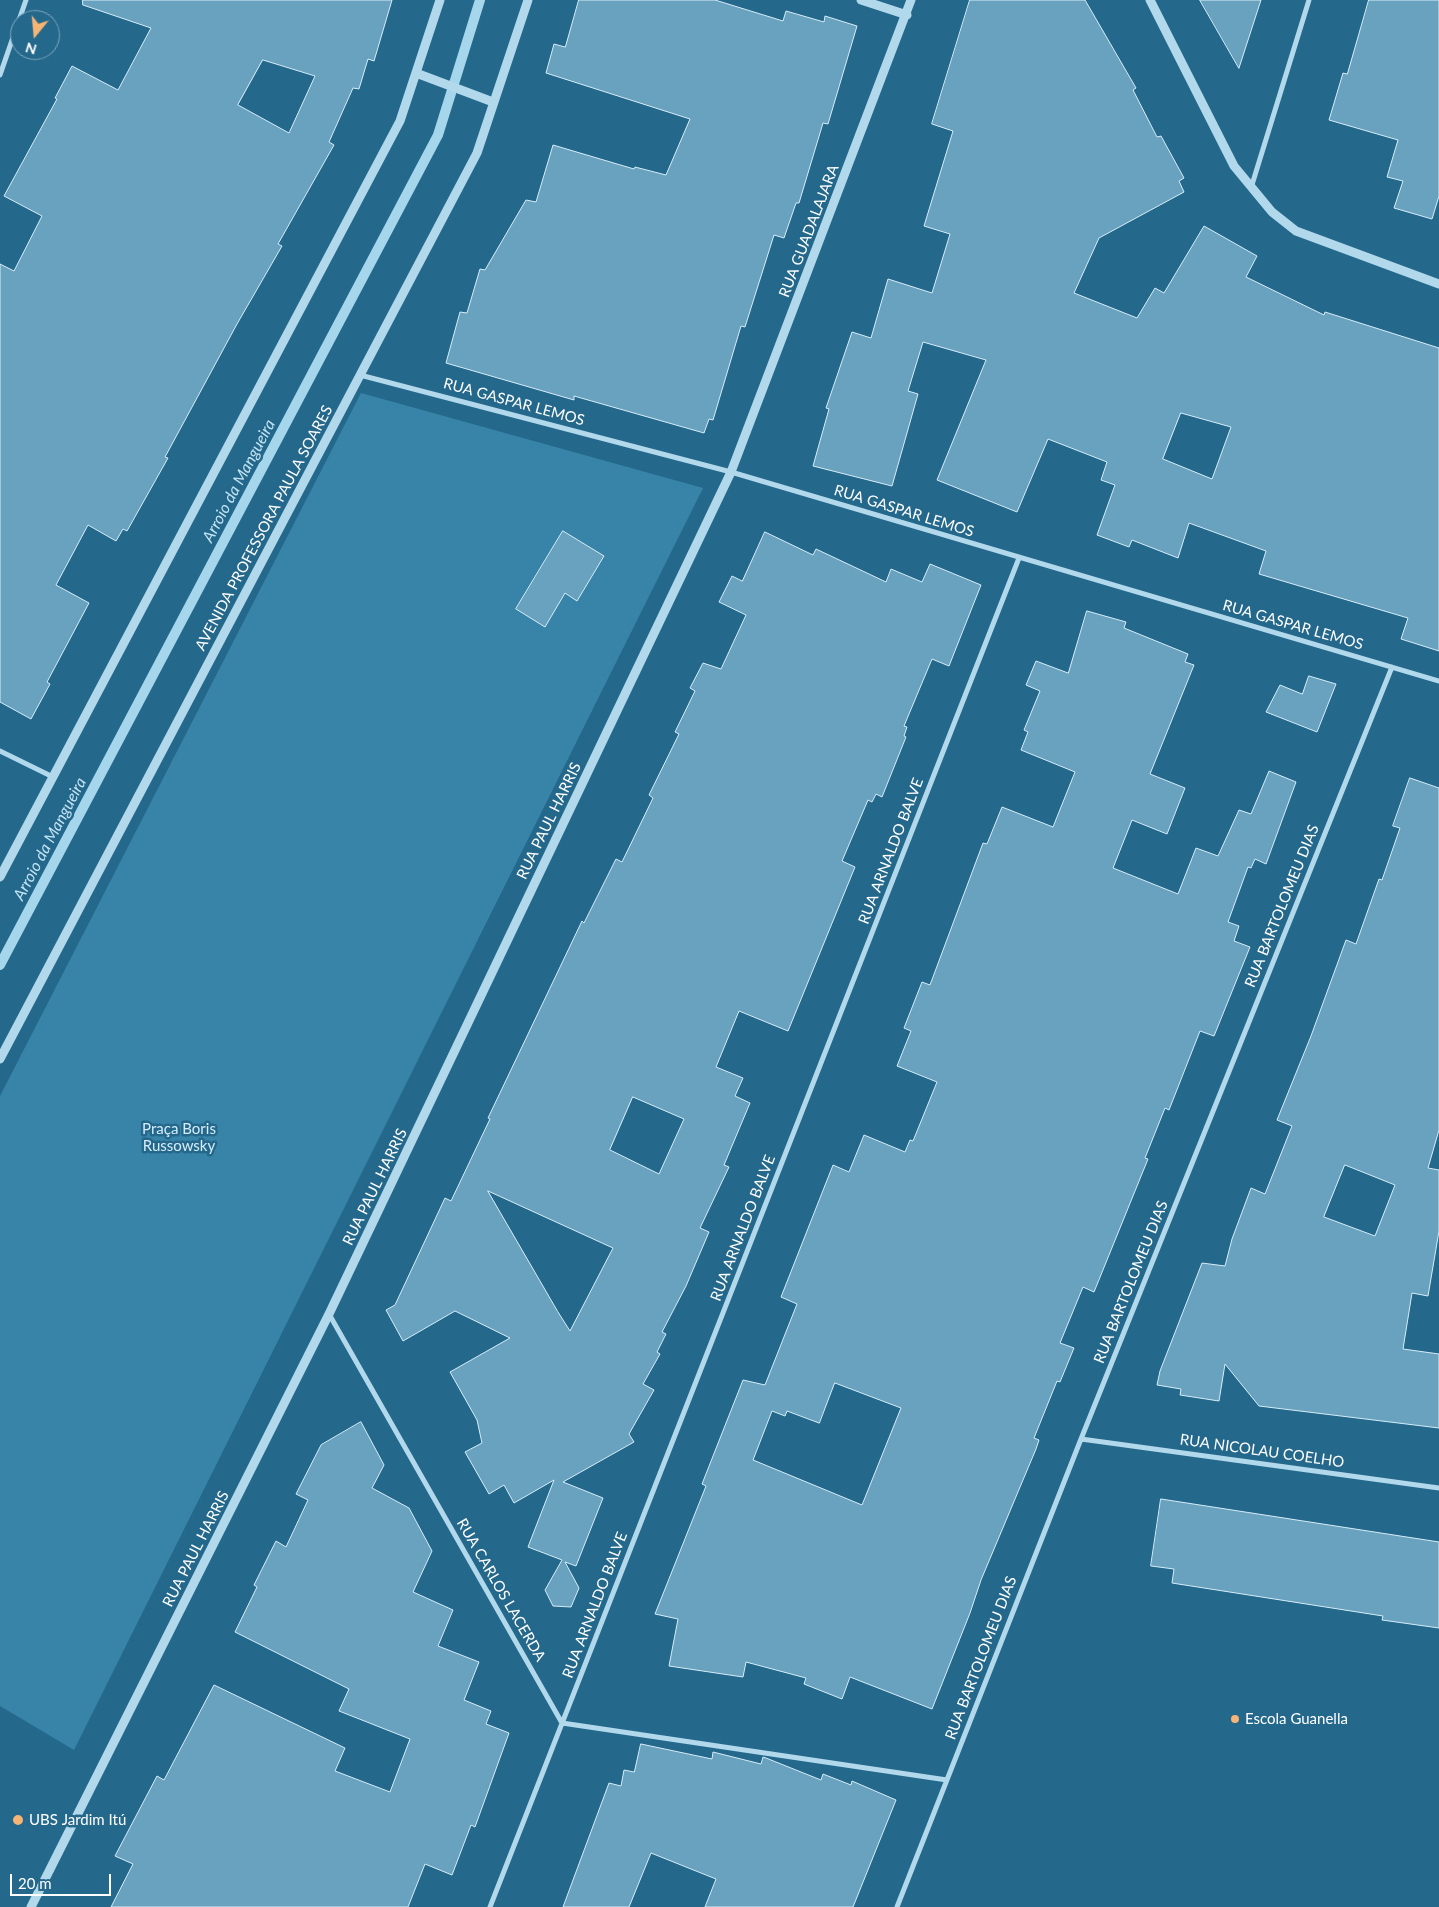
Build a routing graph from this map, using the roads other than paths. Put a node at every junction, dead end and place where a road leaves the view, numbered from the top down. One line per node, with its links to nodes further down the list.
1 (26, 0): 10 (street)
2 (440, 0): 9 (street)
3 (528, 0): 11 (street, AVENIDA PROFESSORA PAULA SOARES)
4 (861, 0): 8 (street)
5 (911, 0): 8 (street, RUA GUADALAJARA)
6 (1150, 0): 12 (street)
7 (1309, 0): 12 (street)
8 (907, 15): 15 (street, RUA GUADALAJARA)
9 (416, 73): 11 (street); 20 (street)
10 (0, 75)
11 (493, 102): 14 (street, AVENIDA PROFESSORA PAULA SOARES)
12 (1251, 188): 13 (street)
13 (1439, 284)
14 (360, 375): 15 (street, RUA GASPAR LEMOS); 22 (street, AVENIDA PROFESSORA PAULA SOARES)
15 (731, 472): 16 (street, RUA GASPAR LEMOS); 23 (street, RUA PAUL HARRIS)
16 (1019, 558): 17 (street, RUA GASPAR LEMOS); 26 (street, RUA ARNALDO BALVE)
17 (1392, 667): 18 (street, RUA GASPAR LEMOS); 24 (street, RUA BARTOLOMEU DIAS)
18 (1439, 681)
19 (0, 751): 20 (street)
20 (53, 777): 21 (street)
21 (0, 877)
22 (0, 1060)
23 (329, 1314): 26 (street, RUA CARLOS LACERDA); 28 (street, RUA PAUL HARRIS)
24 (1081, 1438): 25 (street, RUA NICOLAU COELHO); 27 (street, RUA BARTOLOMEU DIAS)
25 (1439, 1488)
26 (562, 1723): 27 (street); 29 (street, RUA ARNALDO BALVE)
27 (947, 1780): 30 (street, RUA BARTOLOMEU DIAS)
28 (31, 1907)
29 (490, 1907)
30 (897, 1907)

